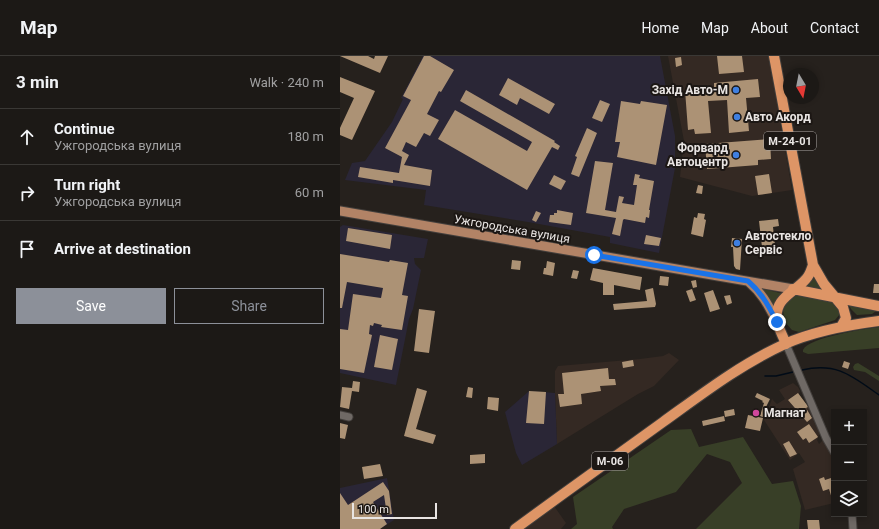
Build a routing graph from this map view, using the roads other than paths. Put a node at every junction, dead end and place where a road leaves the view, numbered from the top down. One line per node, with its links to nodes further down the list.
1 (774, 56): 3 (highway, М-24-01)
2 (342, 213): 4 (main road, Ужгородська вулиця)
3 (813, 265): 5 (highway); 6 (highway, М-24-01)
4 (748, 281): 5 (main road, Ужгородська вулиця); 9 (main road)
5 (793, 289): 6 (highway); 9 (highway)
6 (834, 297): 7 (highway); 10 (highway, М-24-01)
7 (879, 306)
8 (879, 321): 10 (highway, М-06)
9 (777, 322): 11 (highway)
10 (841, 327): 11 (highway, М-06)
11 (786, 344): 14 (street); 16 (highway, М-06)
12 (340, 415): 13 (street)
13 (349, 417)
14 (831, 447)
15 (852, 517): 17 (street)
16 (515, 529)
17 (853, 529)

